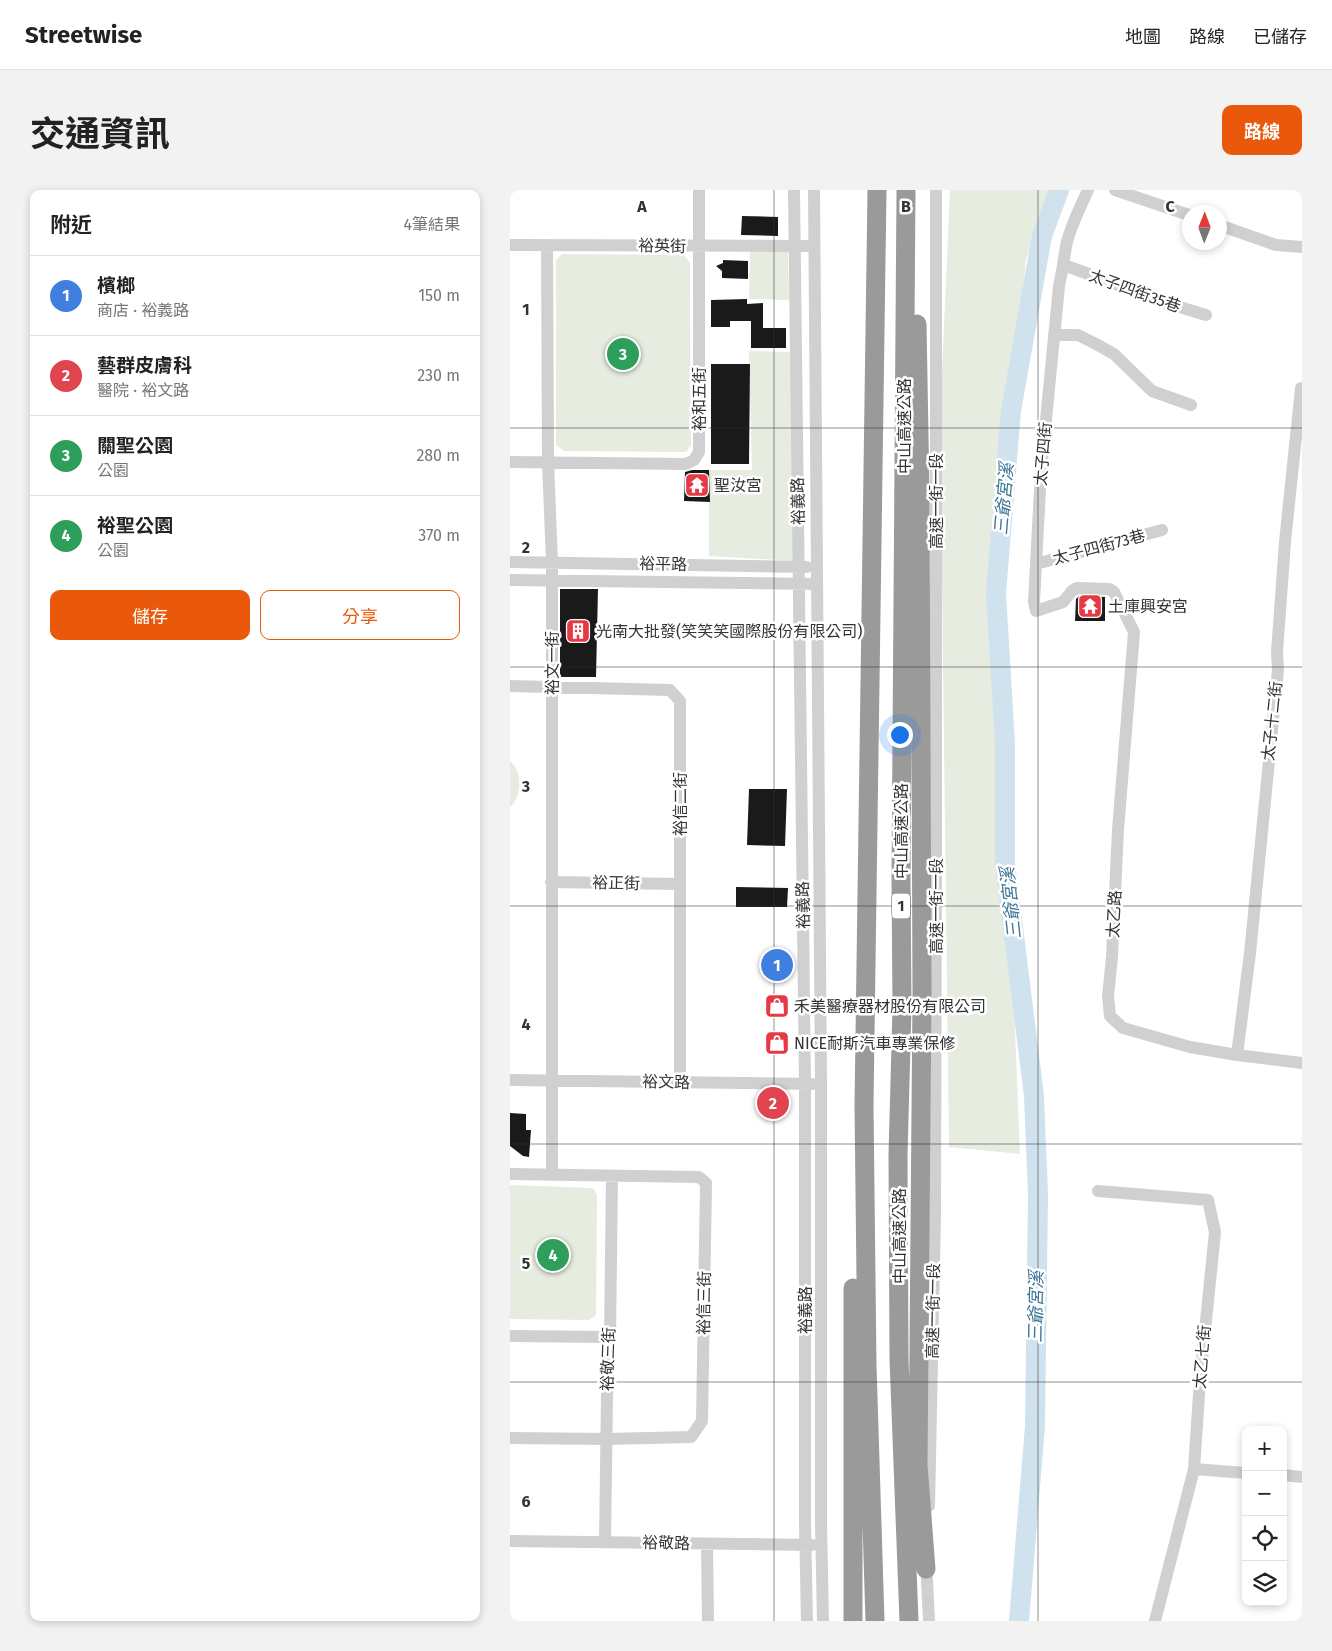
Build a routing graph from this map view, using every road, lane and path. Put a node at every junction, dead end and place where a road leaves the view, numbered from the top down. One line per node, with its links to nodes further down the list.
1 (699, 190): 14 (street, 裕和五街)
2 (794, 190): 15 (street, 裕義路)
3 (814, 190): 16 (street, 裕義路)
4 (877, 190): 47 (highway, 中山高速公路 / 1)
5 (906, 190): 72 (highway, 中山高速公路 / 1)
6 (913, 190): 56 (highway)
7 (936, 190): 66 (street, 高速一街一段)
8 (1088, 190): 18 (street, 太子四街)
9 (1115, 190): 10 (street)
10 (1182, 212)
11 (1227, 228): 17 (street)
12 (510, 245): 13 (street, 裕英街)
13 (547, 245): 14 (street, 裕英街); 24 (street, 裕文一街)
14 (700, 246): 15 (street, 裕英街); 24 (street, 裕和五街)
15 (794, 246): 16 (street, 裕英街); 29 (street, 裕義路)
16 (814, 246): 30 (street, 裕義路)
17 (1302, 248)
18 (1064, 265): 19 (street, 太子四街35巷); 20 (street, 太子四街)
19 (1206, 315)
20 (1054, 335): 22 (street); 28 (street, 太子四街)
21 (1302, 388): 40 (street, 太子十二街)
22 (1191, 405)
23 (510, 462): 24 (street, 裕和五街)
24 (548, 462): 27 (street, 裕文一街)
25 (1162, 530): 28 (street, 太子四街73巷)
26 (510, 562): 27 (street, 裕平路)
27 (552, 562): 29 (street, 裕平路); 32 (street, 裕文一街)
28 (1036, 564): 35 (street, 太子四街)
29 (799, 567): 30 (street, 裕平路); 33 (street, 裕義路)
30 (817, 567): 34 (street, 裕義路)
31 (510, 580): 32 (street, 裕平路)
32 (552, 581): 33 (street, 裕平路); 37 (street, 裕文一街)
33 (799, 584): 34 (street, 裕平路); 45 (street, 裕義路)
34 (816, 584): 46 (street, 裕義路)
35 (1125, 614): 40 (street, 太乙路)
36 (510, 686): 37 (street, 裕信二街)
37 (552, 687): 38 (street, 裕文一街); 39 (street, 裕信二街)
38 (551, 882): 39 (street, 裕正街); 43 (street, 裕文一街)
39 (680, 884): 44 (street, 裕信二街)
40 (1237, 1055): 41 (street, 太乙路)
41 (1302, 1063)
42 (510, 1080): 43 (street, 裕文路)
43 (552, 1081): 44 (street, 裕文路); 49 (street, 裕文一街)
44 (680, 1082): 45 (street, 裕文路)
45 (805, 1084): 46 (street, 裕文路); 64 (street, 裕義路)
46 (821, 1084): 65 (street, 裕義路)
47 (864, 1105): 70 (highway); 71 (highway, 中山高速公路 / 1)
48 (510, 1174): 49 (street, 裕信三街)
49 (552, 1175): 50 (street, 裕信三街)
50 (612, 1176): 53 (street, 裕敬三街); 55 (street, 裕信三街)
51 (1098, 1191): 57 (street, 太乙七街)
52 (510, 1336): 53 (street)
53 (610, 1337): 55 (street, 裕敬三街)
54 (510, 1438): 55 (street, 裕信三街)
55 (607, 1439): 62 (street, 裕敬三街)
56 (918, 1465): 66 (highway); 73 (highway)
57 (1194, 1469): 58 (street); 75 (street, 太乙七街)
58 (1242, 1473)
59 (1287, 1475): 60 (street)
60 (1302, 1477)
61 (510, 1541): 62 (street, 裕敬路)
62 (605, 1542): 63 (street, 裕敬路)
63 (707, 1544): 64 (street, 裕敬路); 67 (street)
64 (805, 1545): 65 (street, 裕敬路); 68 (street, 裕義路)
65 (822, 1545): 69 (street, 裕義路)
66 (926, 1569): 74 (street, 高速一街一段)
67 (708, 1621)
68 (807, 1621)
69 (823, 1621)
70 (853, 1621)
71 (875, 1621)
72 (909, 1621)
73 (920, 1621)
74 (930, 1621)
75 (1155, 1621)

